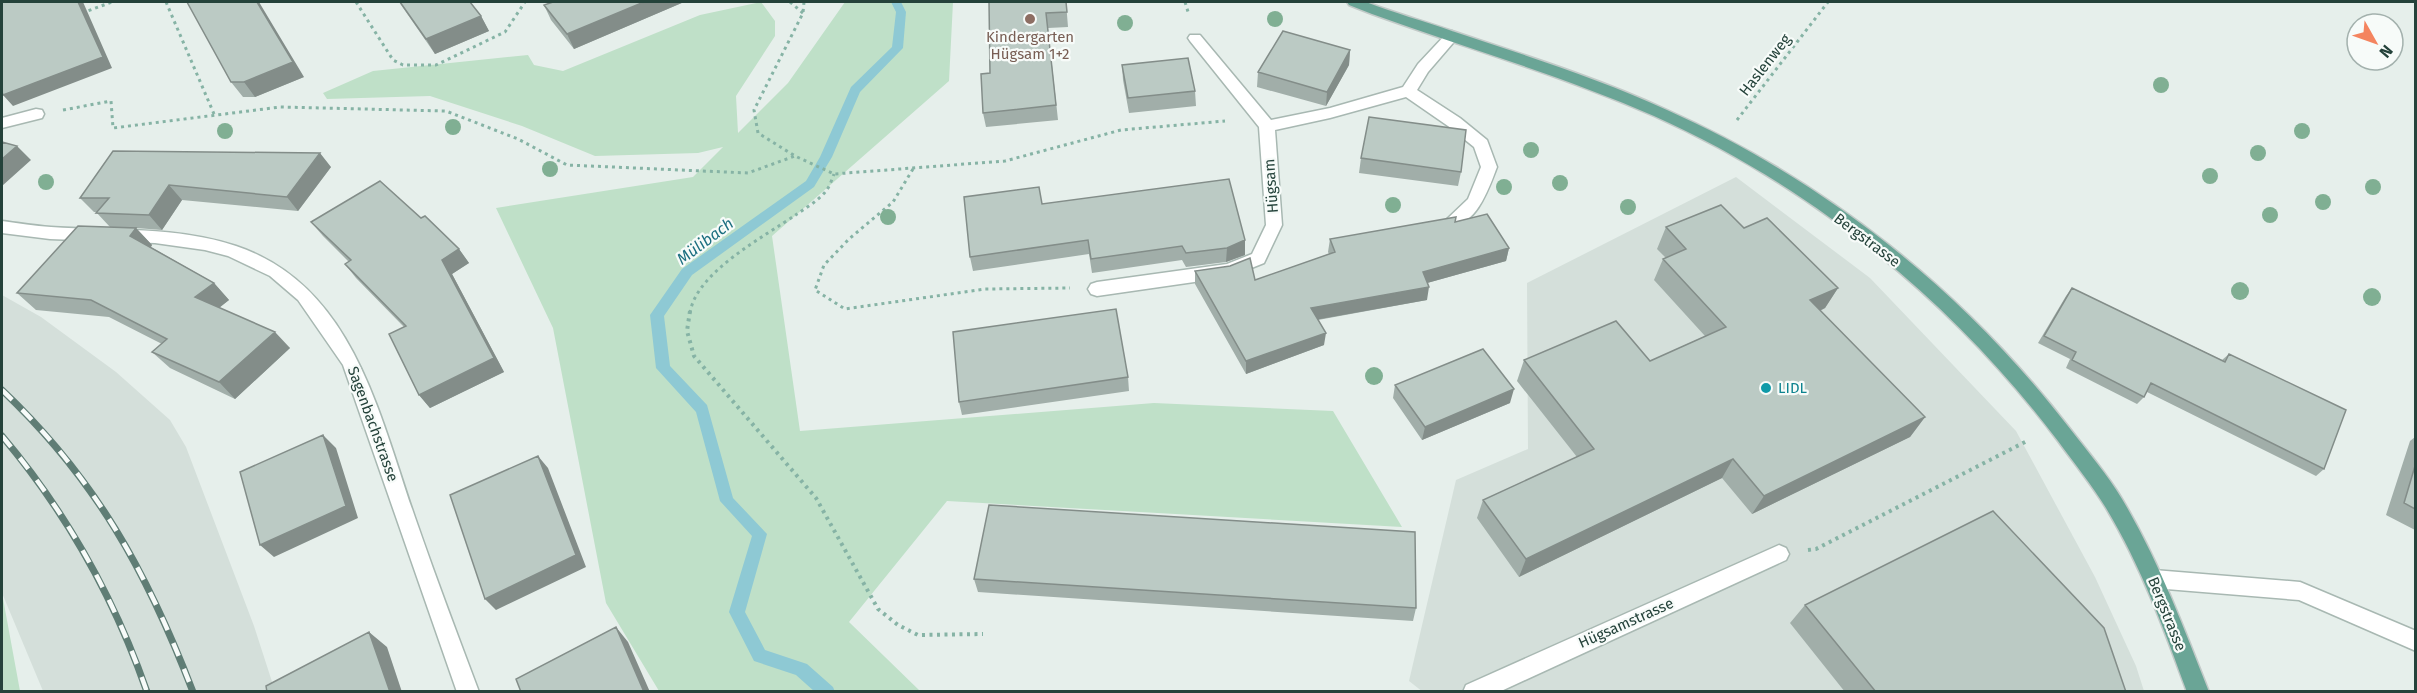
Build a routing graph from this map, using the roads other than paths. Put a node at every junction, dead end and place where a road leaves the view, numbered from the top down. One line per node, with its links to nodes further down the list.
1 (1354, 2): 2 (main road, Bergstrasse)
2 (1452, 36): 4 (street); 12 (main road, Bergstrasse)
3 (1195, 38): 7 (street)
4 (1408, 91): 7 (street); 8 (street)
5 (36, 114): 6 (street)
6 (2, 123)
7 (1267, 126): 10 (street, Hügsam)
8 (1455, 219)
9 (2, 227): 14 (street, Sagenbachstrasse)
10 (1097, 289)
11 (1779, 554): 15 (street, Hügsamstrasse)
12 (2154, 579): 13 (street); 16 (main road, Bergstrasse)
13 (2415, 641)
14 (468, 692)
15 (1474, 692)
16 (2198, 692)

